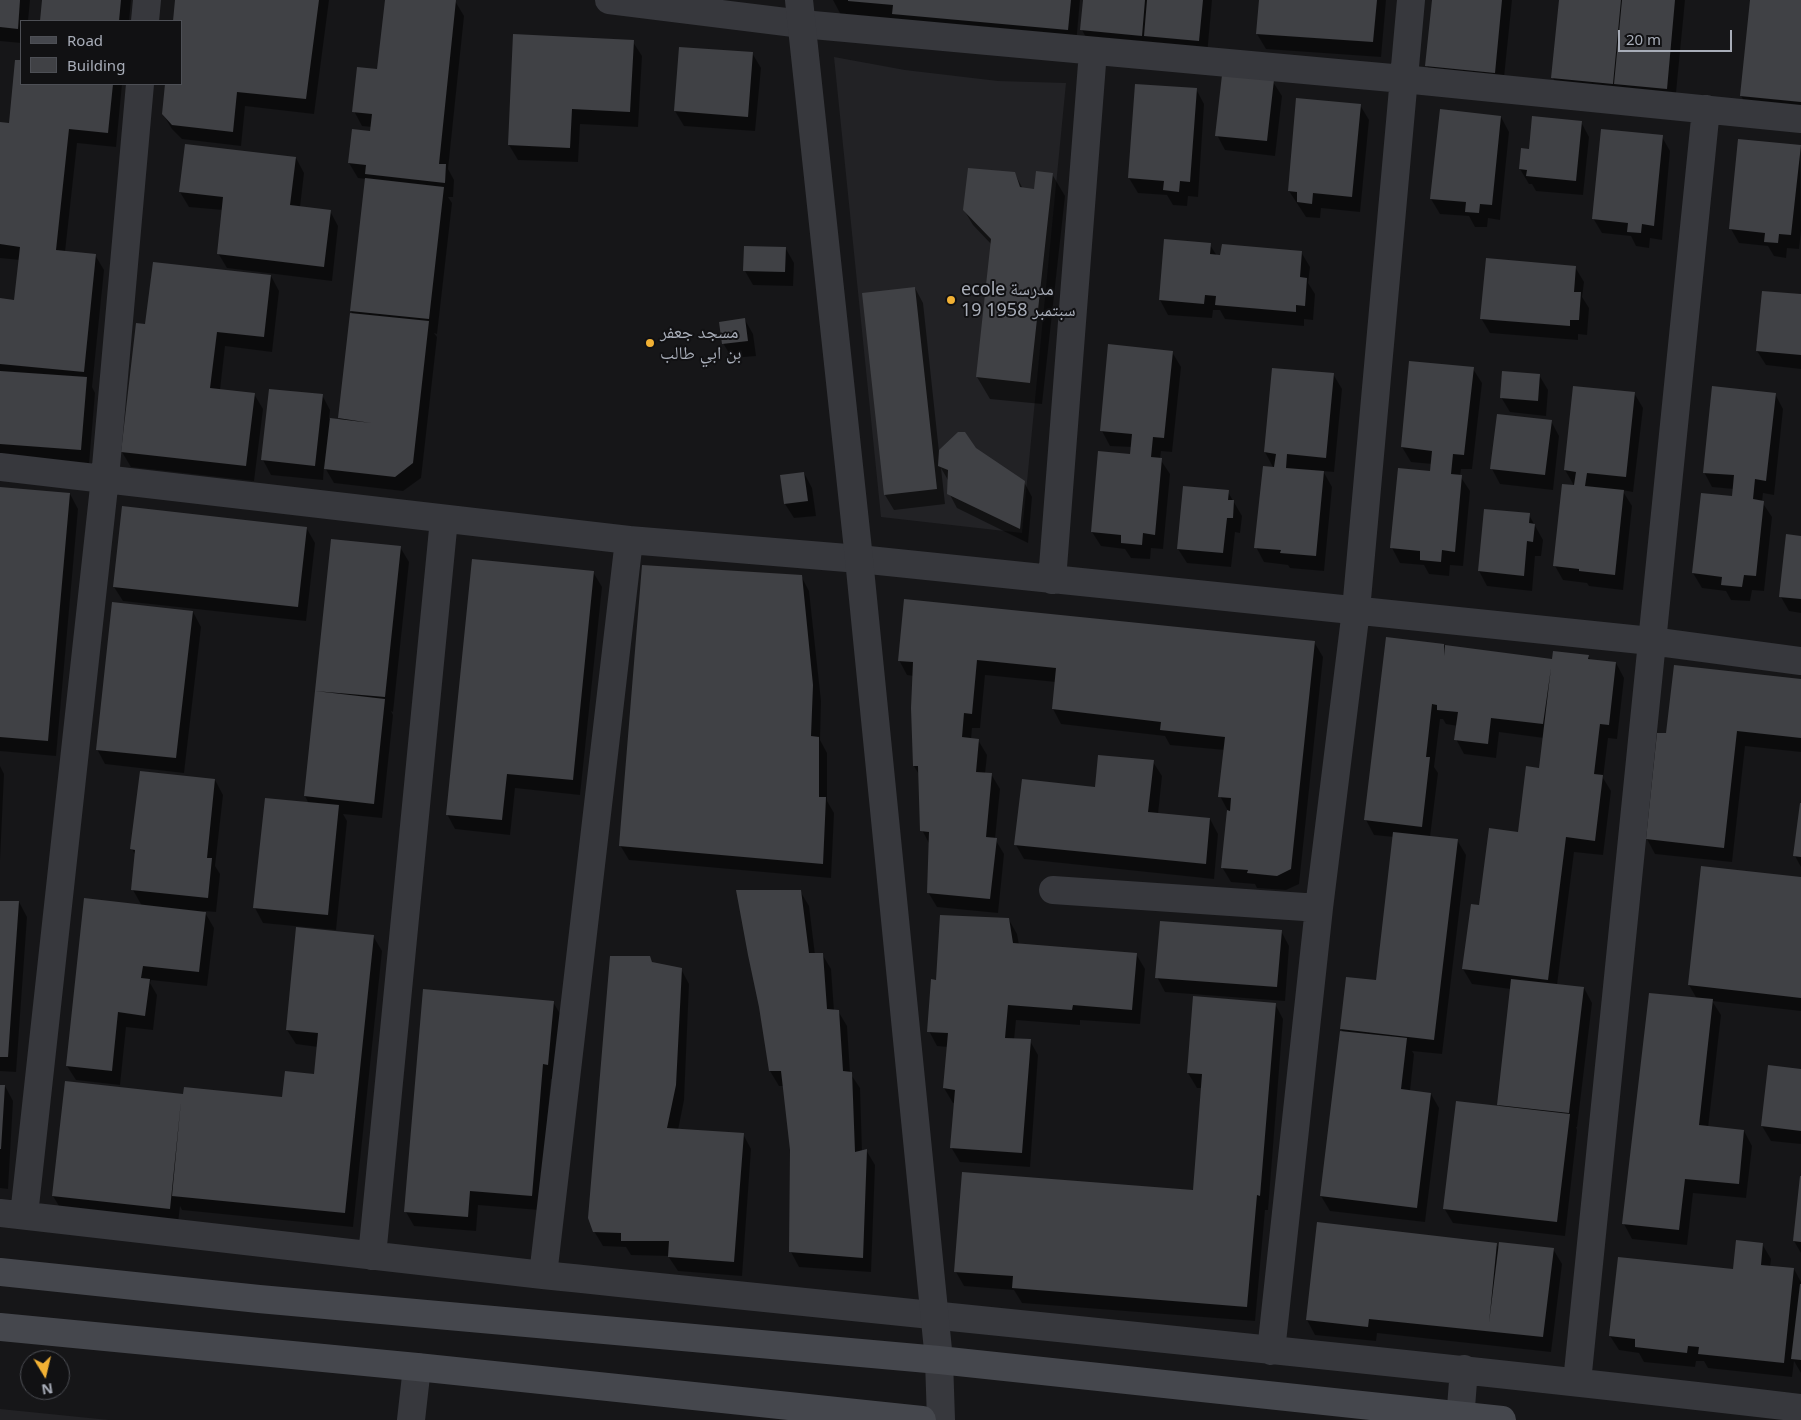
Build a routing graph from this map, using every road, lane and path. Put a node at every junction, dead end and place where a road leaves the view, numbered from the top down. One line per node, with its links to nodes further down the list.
1 (147, 0): 5 (street)
2 (609, 0): 4 (street)
3 (1411, 0): 7 (street)
4 (800, 12): 6 (street); 15 (street)
5 (145, 20)
6 (1093, 51): 7 (street); 16 (street)
7 (1403, 79): 9 (street); 17 (street)
8 (140, 85): 12 (street)
9 (1706, 109): 10 (street); 18 (street)
10 (1801, 119)
11 (0, 468): 12 (street)
12 (105, 478): 13 (street); 22 (street)
13 (444, 519): 14 (street); 23 (street)
14 (629, 540): 15 (street); 25 (street)
15 (859, 558): 16 (street); 26 (street)
16 (1052, 580): 17 (street)
17 (1356, 610): 18 (street); 21 (street)
18 (1651, 641): 19 (street); 32 (street)
19 (1801, 661)
20 (1053, 890): 21 (street)
21 (1319, 908): 28 (street)
22 (12, 1214): 23 (street)
23 (372, 1256): 25 (street)
24 (0, 1272): 29 (main road)
25 (543, 1275): 26 (street)
26 (934, 1315): 28 (street); 29 (street)
27 (0, 1327): 30 (main road)
28 (1271, 1351): 31 (street)
29 (939, 1360): 34 (main road); 37 (street)
30 (417, 1367): 35 (street); 36 (main road)
31 (1464, 1369): 32 (street); 34 (street)
32 (1577, 1382): 33 (street)
33 (1801, 1408)
34 (1460, 1417): 38 (main road)
35 (411, 1420)
36 (922, 1420)
37 (941, 1420)
38 (1502, 1420)

